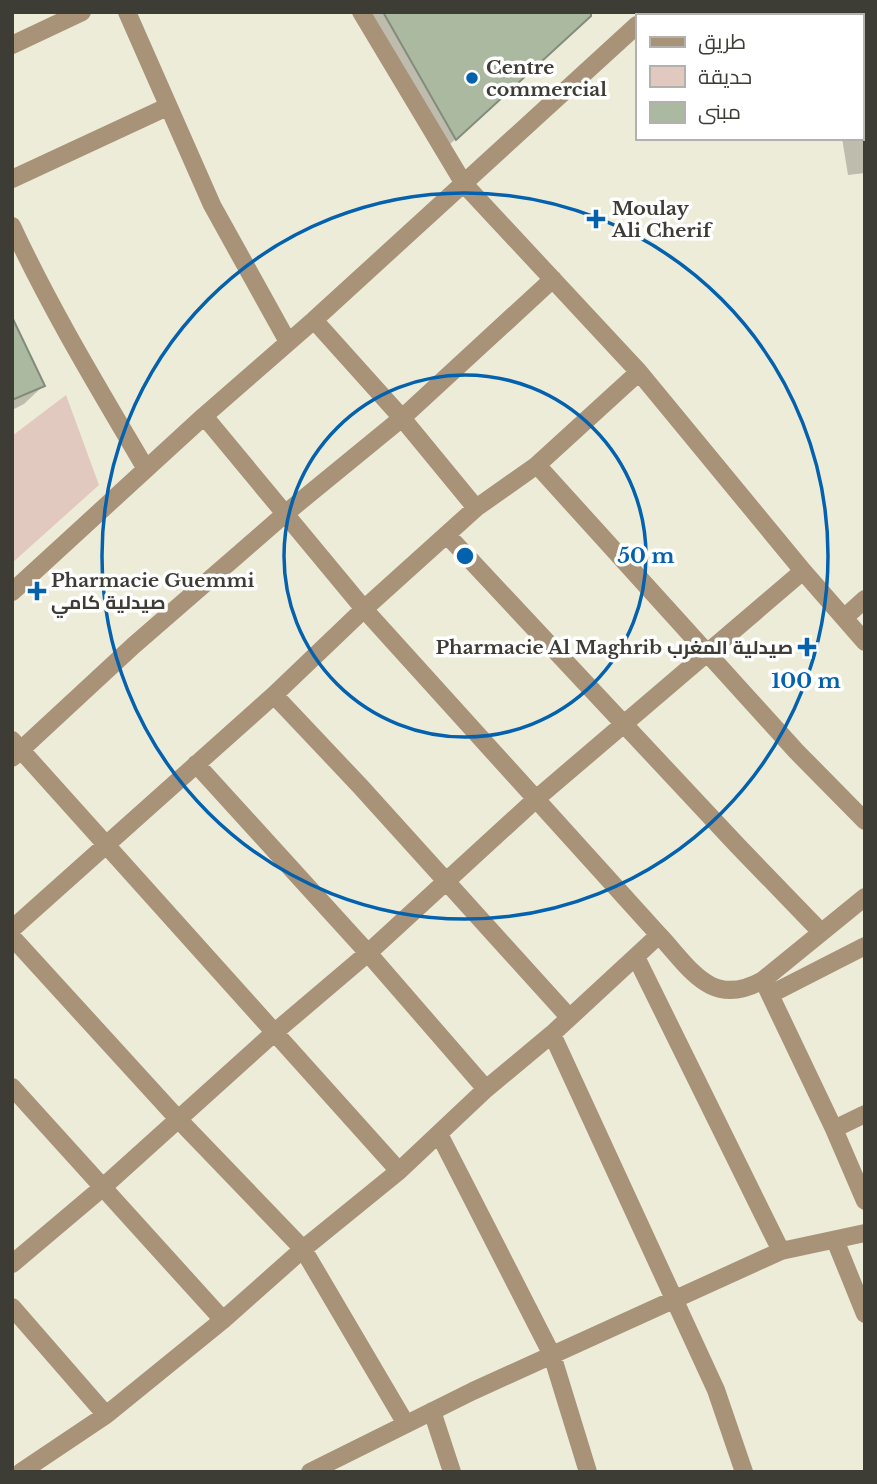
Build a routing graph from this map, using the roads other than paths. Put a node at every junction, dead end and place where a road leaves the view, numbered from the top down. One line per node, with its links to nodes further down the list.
1 (82, 12): 5 (street)
2 (127, 12): 6 (street)
3 (361, 12): 8 (street)
4 (636, 23): 8 (street)
5 (12, 45)
6 (167, 107): 7 (street); 12 (street)
7 (12, 179)
8 (464, 184): 10 (street); 11 (street)
9 (12, 226): 17 (street)
10 (553, 279): 13 (street); 15 (street)
11 (314, 320): 12 (street); 15 (street)
12 (288, 342): 14 (street)
13 (639, 372): 16 (street); 21 (street)
14 (204, 416): 17 (street); 19 (street)
15 (402, 418): 18 (street); 19 (street)
16 (537, 465): 18 (street); 27 (street)
17 (146, 469): 22 (street)
18 (476, 508): 20 (street)
19 (286, 513): 24 (street); 30 (street)
20 (447, 535): 24 (street); 29 (street)
21 (803, 571): 25 (street); 27 (street)
22 (12, 592)
23 (865, 599): 25 (street)
24 (364, 609): 28 (street); 32 (street)
25 (844, 618): 26 (street)
26 (865, 642)
27 (709, 653): 29 (street); 33 (street)
28 (274, 695): 31 (street); 35 (street)
29 (624, 725): 32 (street); 38 (street)
30 (15, 749): 34 (street)
31 (196, 764): 34 (street); 42 (street)
32 (536, 799): 35 (street); 39 (street)
33 (865, 821)
34 (107, 846): 37 (street); 46 (street)
35 (444, 882): 42 (street); 45 (street)
36 (865, 897): 38 (street)
37 (12, 929)
38 (821, 932): 44 (street)
39 (659, 935): 43 (street); 44 (street)
40 (12, 937): 51 (street)
41 (865, 946): 44 (street)
42 (368, 953): 46 (street); 49 (street)
43 (636, 957): 45 (street); 60 (street)
44 (767, 987): 52 (street)
45 (569, 1017): 47 (street)
46 (275, 1032): 51 (street); 54 (street)
47 (552, 1034): 49 (street); 62 (street)
48 (12, 1087): 55 (street)
49 (486, 1089): 53 (street)
50 (865, 1114): 52 (street)
51 (178, 1120): 55 (street); 59 (street)
52 (834, 1129): 56 (street)
53 (439, 1134): 54 (street); 66 (street)
54 (399, 1171): 59 (street)
55 (102, 1188): 61 (street); 65 (street)
56 (865, 1201)
57 (865, 1233): 58 (street)
58 (835, 1240): 60 (street); 64 (street)
59 (303, 1249): 65 (street); 69 (street)
60 (781, 1251): 62 (street)
61 (12, 1264)
62 (675, 1299): 66 (street); 74 (street)
63 (12, 1307): 68 (street)
64 (865, 1314)
65 (223, 1320): 68 (street)
66 (552, 1355): 67 (street); 73 (street)
67 (432, 1411): 69 (street); 72 (street)
68 (106, 1415): 70 (street)
69 (406, 1424): 71 (street)
70 (21, 1472)
71 (310, 1472)
72 (452, 1472)
73 (587, 1472)
74 (744, 1472)

